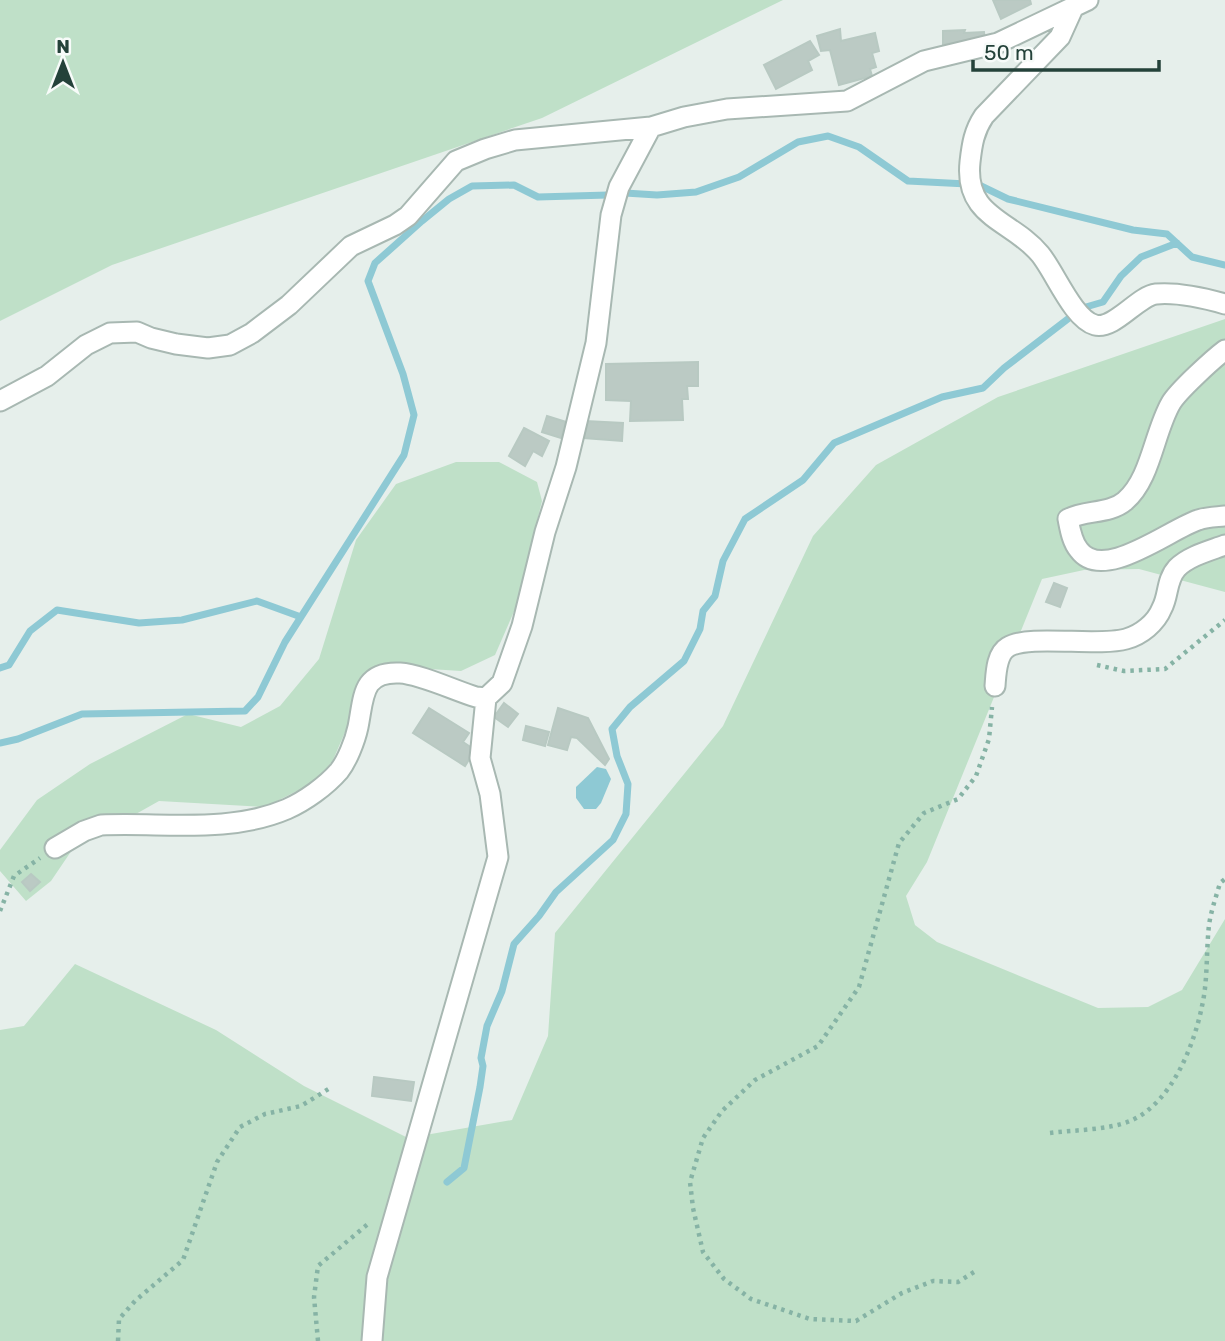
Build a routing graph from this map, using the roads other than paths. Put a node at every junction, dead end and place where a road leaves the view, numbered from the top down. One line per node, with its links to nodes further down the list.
1 (1081, 3): 2 (street); 3 (street)
2 (651, 127): 5 (street); 9 (street)
3 (1225, 304)
4 (1225, 350): 6 (street)
5 (0, 401)
6 (1225, 516)
7 (1225, 545): 8 (street)
8 (995, 686)
9 (486, 698): 10 (street); 11 (street)
10 (55, 848)
11 (372, 1341)

